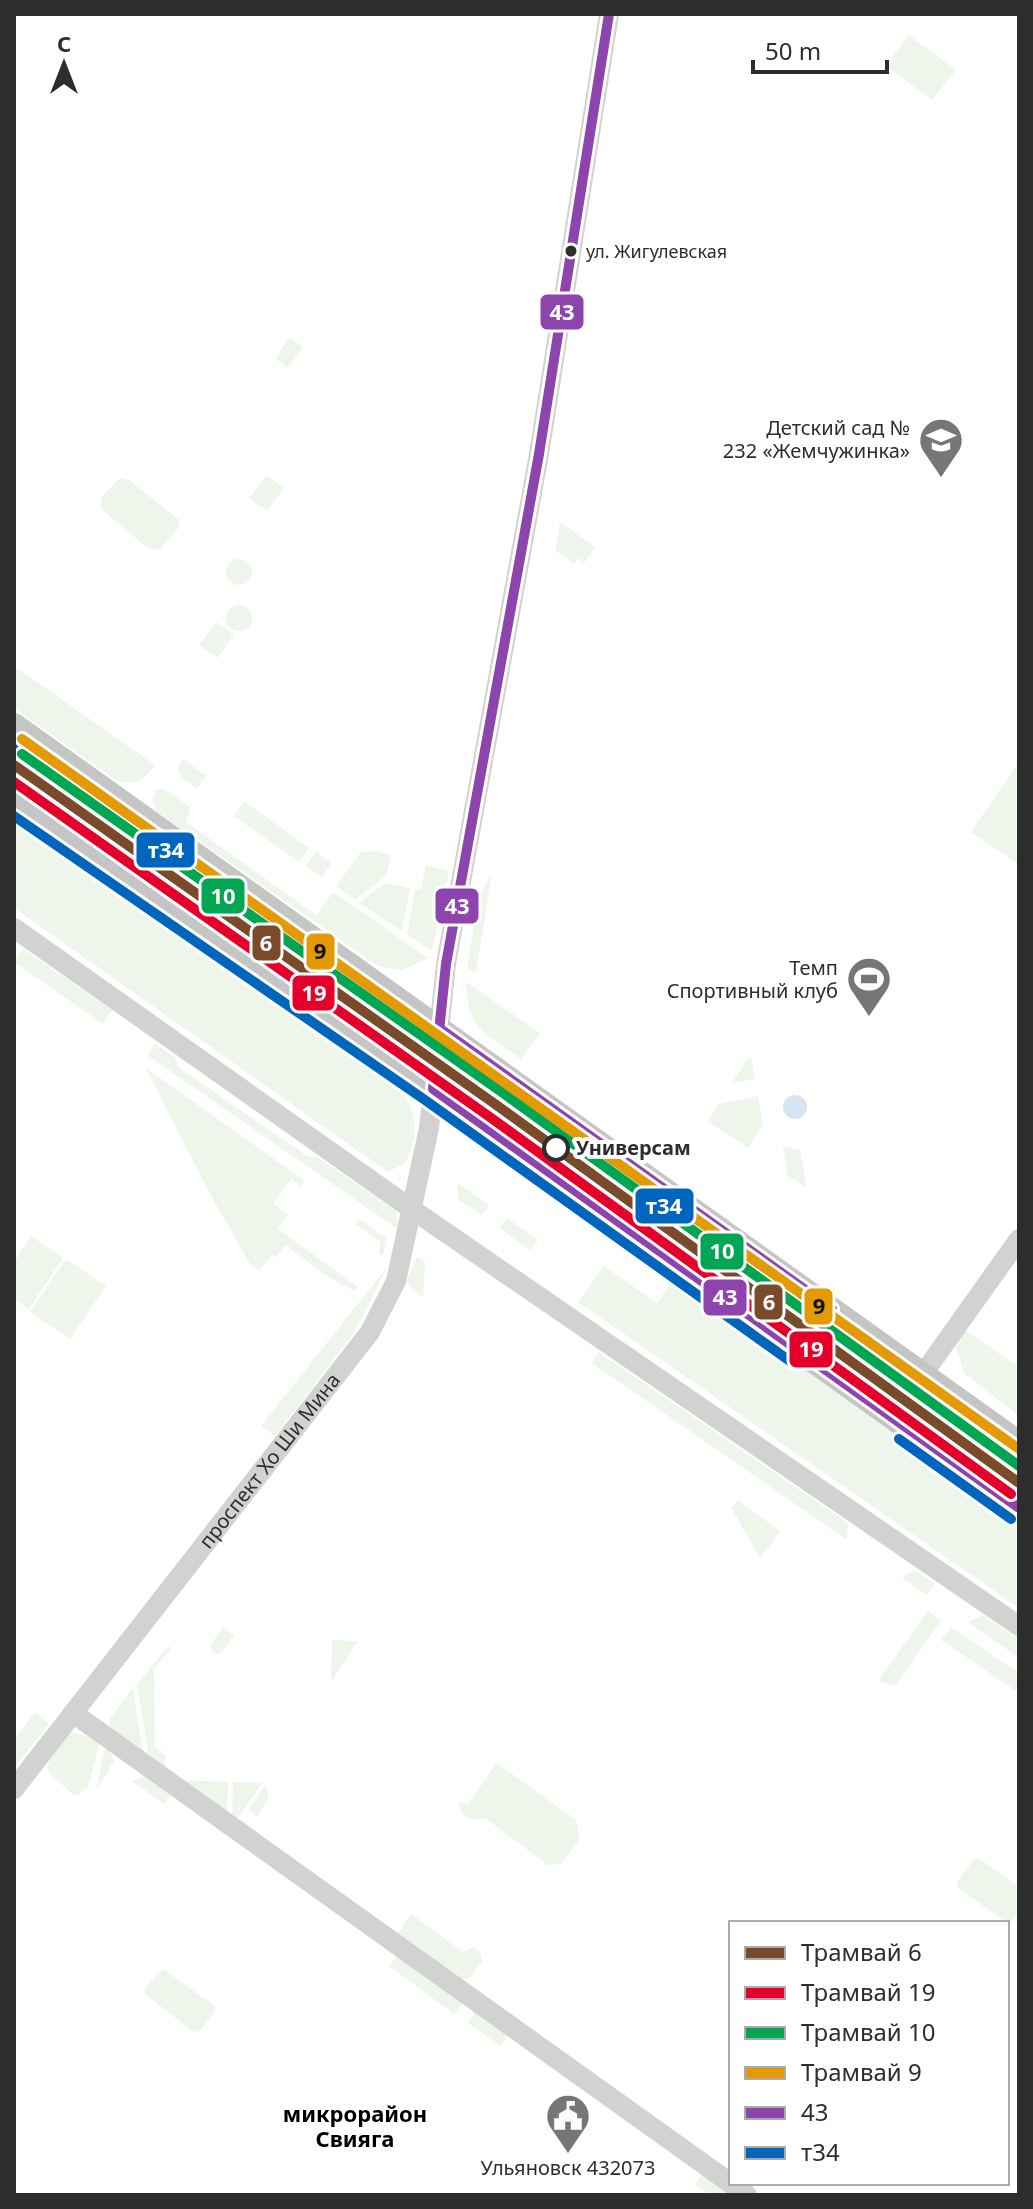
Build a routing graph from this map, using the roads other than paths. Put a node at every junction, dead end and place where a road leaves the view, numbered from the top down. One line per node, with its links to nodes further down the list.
1 (609, 14): 5 (street, проспект Хо Ши Мина)
2 (14, 725): 5 (main road)
3 (14, 799): 6 (main road)
4 (14, 928): 7 (street)
5 (439, 1028): 6 (street, проспект Хо Ши Мина); 9 (main road)
6 (433, 1089): 7 (street, проспект Хо Ши Мина); 11 (main road)
7 (413, 1210): 12 (street); 13 (street, проспект Хо Ши Мина)
8 (1019, 1239): 9 (street)
9 (923, 1374): 10 (main road)
10 (1019, 1443)
11 (1019, 1508)
12 (1019, 1626)
13 (73, 1713): 14 (street, проспект Хо Ши Мина); 15 (street)
14 (14, 1789)
15 (729, 2182)

